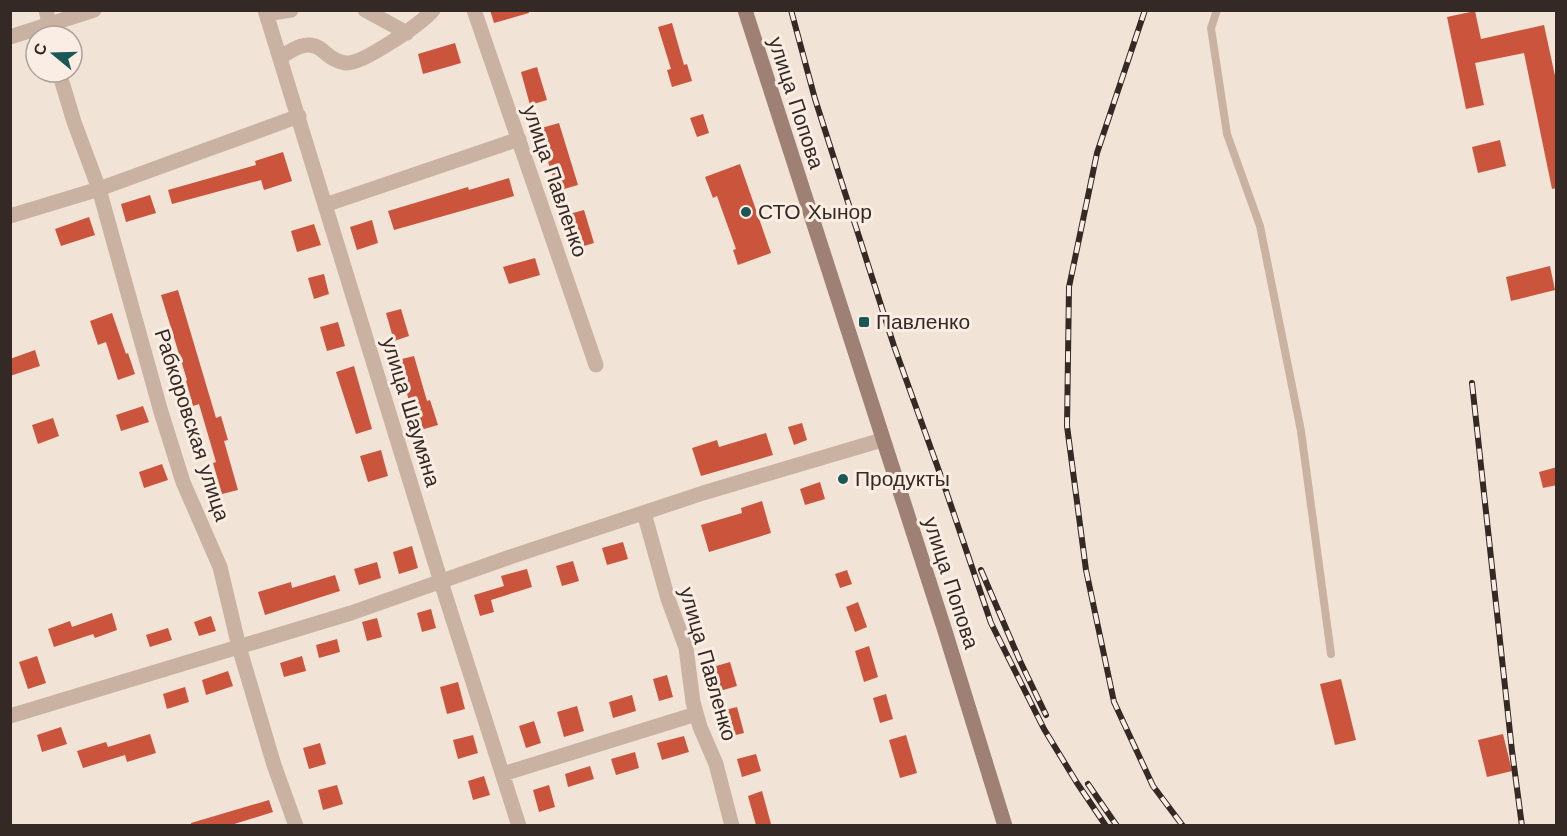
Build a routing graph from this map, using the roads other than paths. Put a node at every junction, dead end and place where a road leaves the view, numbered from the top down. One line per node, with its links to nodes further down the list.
1 (94, 10): 9 (street)
2 (291, 10): 8 (street)
3 (365, 10): 10 (street)
4 (433, 10): 10 (street)
5 (474, 10): 15 (street, улица Павленко)
6 (744, 10): 20 (main road, улица Попова)
7 (1217, 10): 24 (lane)
8 (266, 12): 12 (street, улица Шаумяна)
9 (50, 23): 11 (street)
10 (407, 33): 12 (street)
11 (10, 37)
12 (280, 57): 14 (street, улица Шаумяна)
13 (62, 84): 16 (street, Рабкоровская улица)
14 (299, 116): 16 (street); 17 (street, улица Шаумяна)
15 (519, 139): 17 (street); 19 (street, улица Павленко)
16 (99, 189): 18 (street); 23 (street, Рабкоровская улица)
17 (325, 205): 22 (street, улица Шаумяна)
18 (10, 216)
19 (596, 365)
20 (882, 440): 21 (street); 31 (main road, улица Попова)
21 (644, 513): 22 (street); 25 (street, улица Павленко)
22 (441, 582): 23 (street); 27 (street, улица Шаумяна)
23 (239, 647): 26 (street); 28 (street, Рабкоровская улица)
24 (1331, 654)
25 (696, 714): 27 (street); 30 (street, улица Павленко)
26 (10, 716)
27 (503, 774): 29 (street, улица Шаумяна)
28 (293, 825)
29 (519, 825)
30 (732, 825)
31 (1005, 825)

